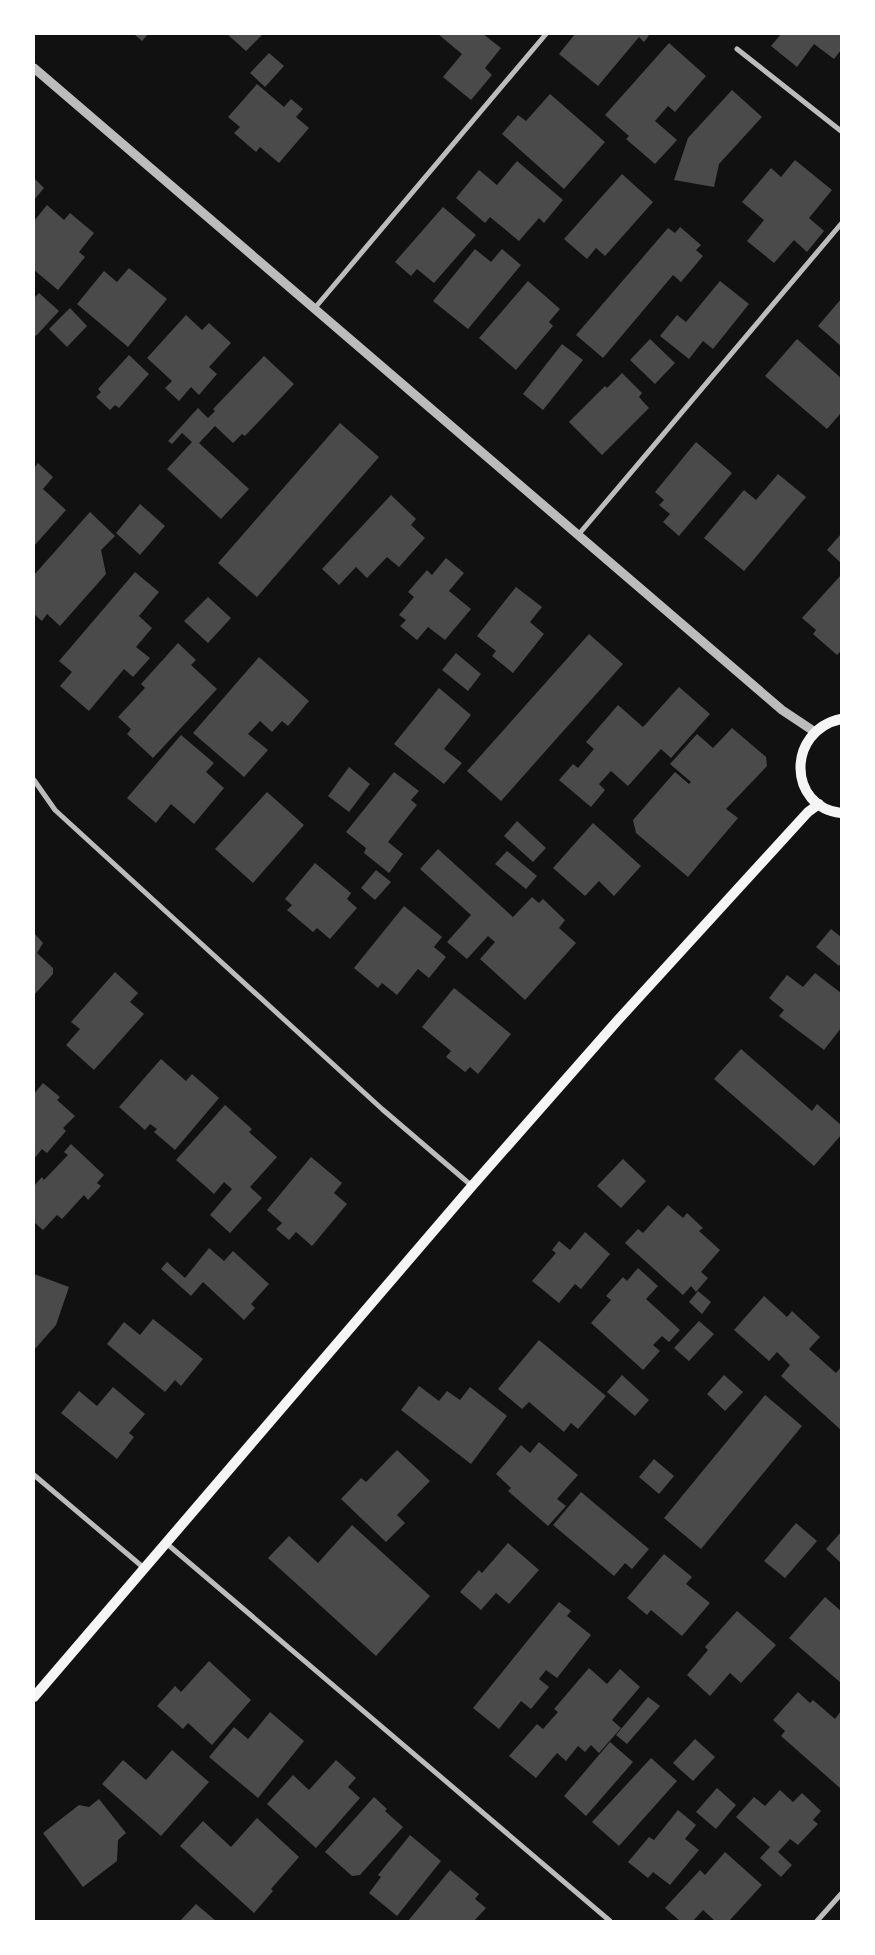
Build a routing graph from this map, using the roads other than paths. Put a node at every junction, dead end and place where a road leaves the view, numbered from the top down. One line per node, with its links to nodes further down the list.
1 (546, 34): 6 (street)
2 (737, 49): 4 (street)
3 (34, 68): 6 (street)
4 (841, 131)
5 (841, 224): 7 (street)
6 (314, 309): 7 (street)
7 (579, 534): 9 (street)
8 (841, 719): 9 (main road)
9 (814, 732): 11 (main road)
10 (34, 780): 13 (street)
11 (819, 804): 12 (main road); 13 (main road)
12 (841, 813)
13 (472, 1186): 15 (main road)
14 (34, 1475): 16 (street)
15 (166, 1543): 16 (main road); 19 (street)
16 (145, 1568): 17 (main road)
17 (34, 1697)
18 (841, 1894): 20 (street)
19 (610, 1921)
20 (817, 1921)

